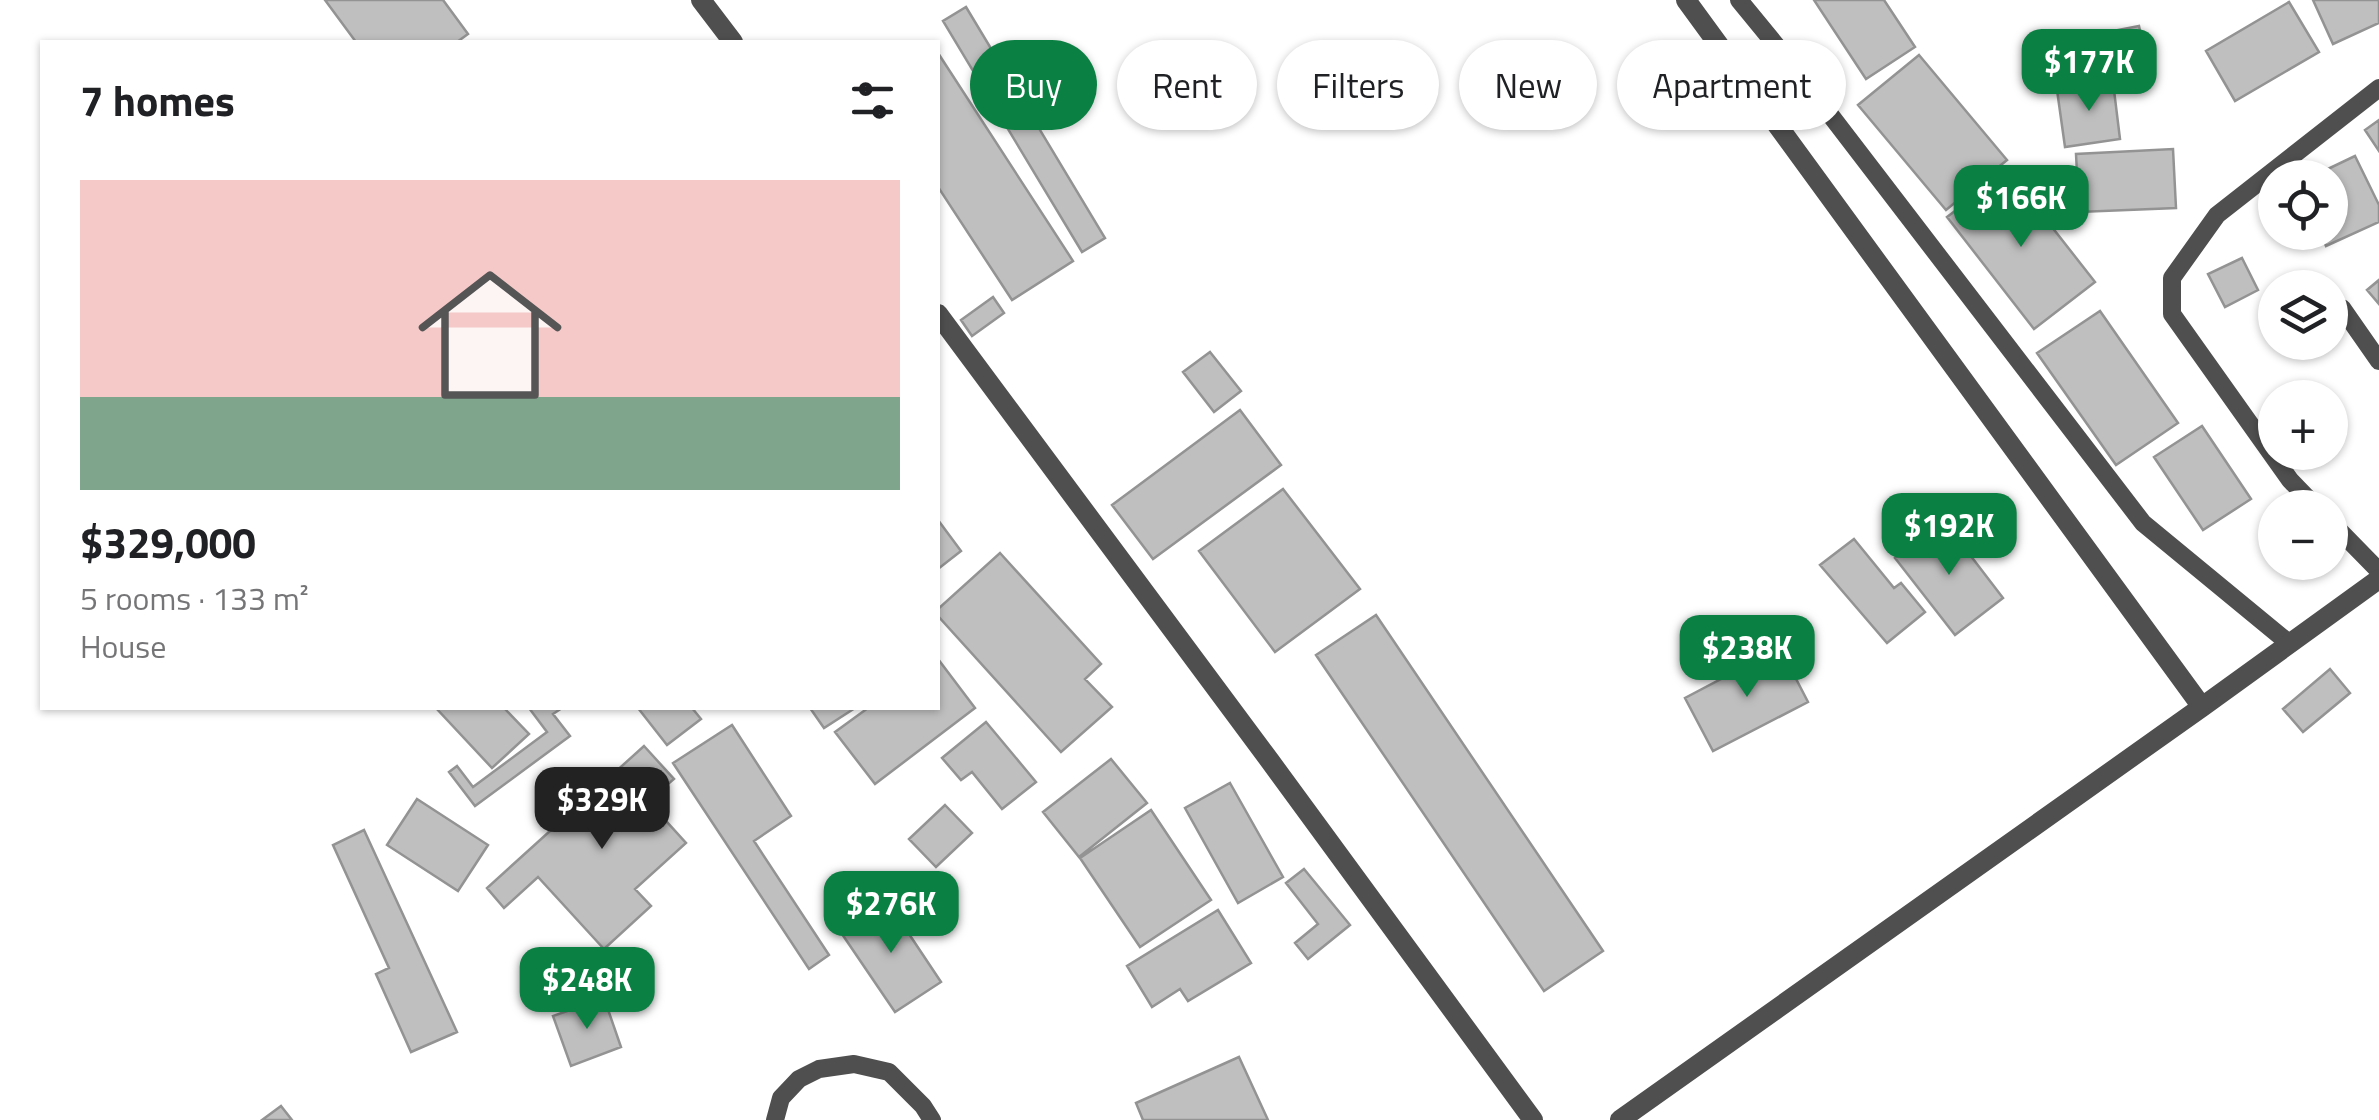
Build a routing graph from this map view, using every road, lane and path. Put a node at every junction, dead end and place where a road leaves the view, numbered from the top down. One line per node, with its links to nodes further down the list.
1 (700, 0): 4 (street)
2 (1686, 0): 13 (street)
3 (1739, 0): 12 (lane)
4 (731, 40)
5 (2379, 88): 9 (lane)
6 (2348, 316): 8 (lane)
7 (940, 317): 16 (street)
8 (2379, 360)
9 (2299, 490)
10 (2348, 541): 11 (lane)
11 (2379, 575): 12 (street)
12 (2290, 644): 13 (street)
13 (2202, 708): 17 (street)
14 (776, 1120): 15 (lane)
15 (932, 1120)
16 (1533, 1120)
17 (1620, 1120)

